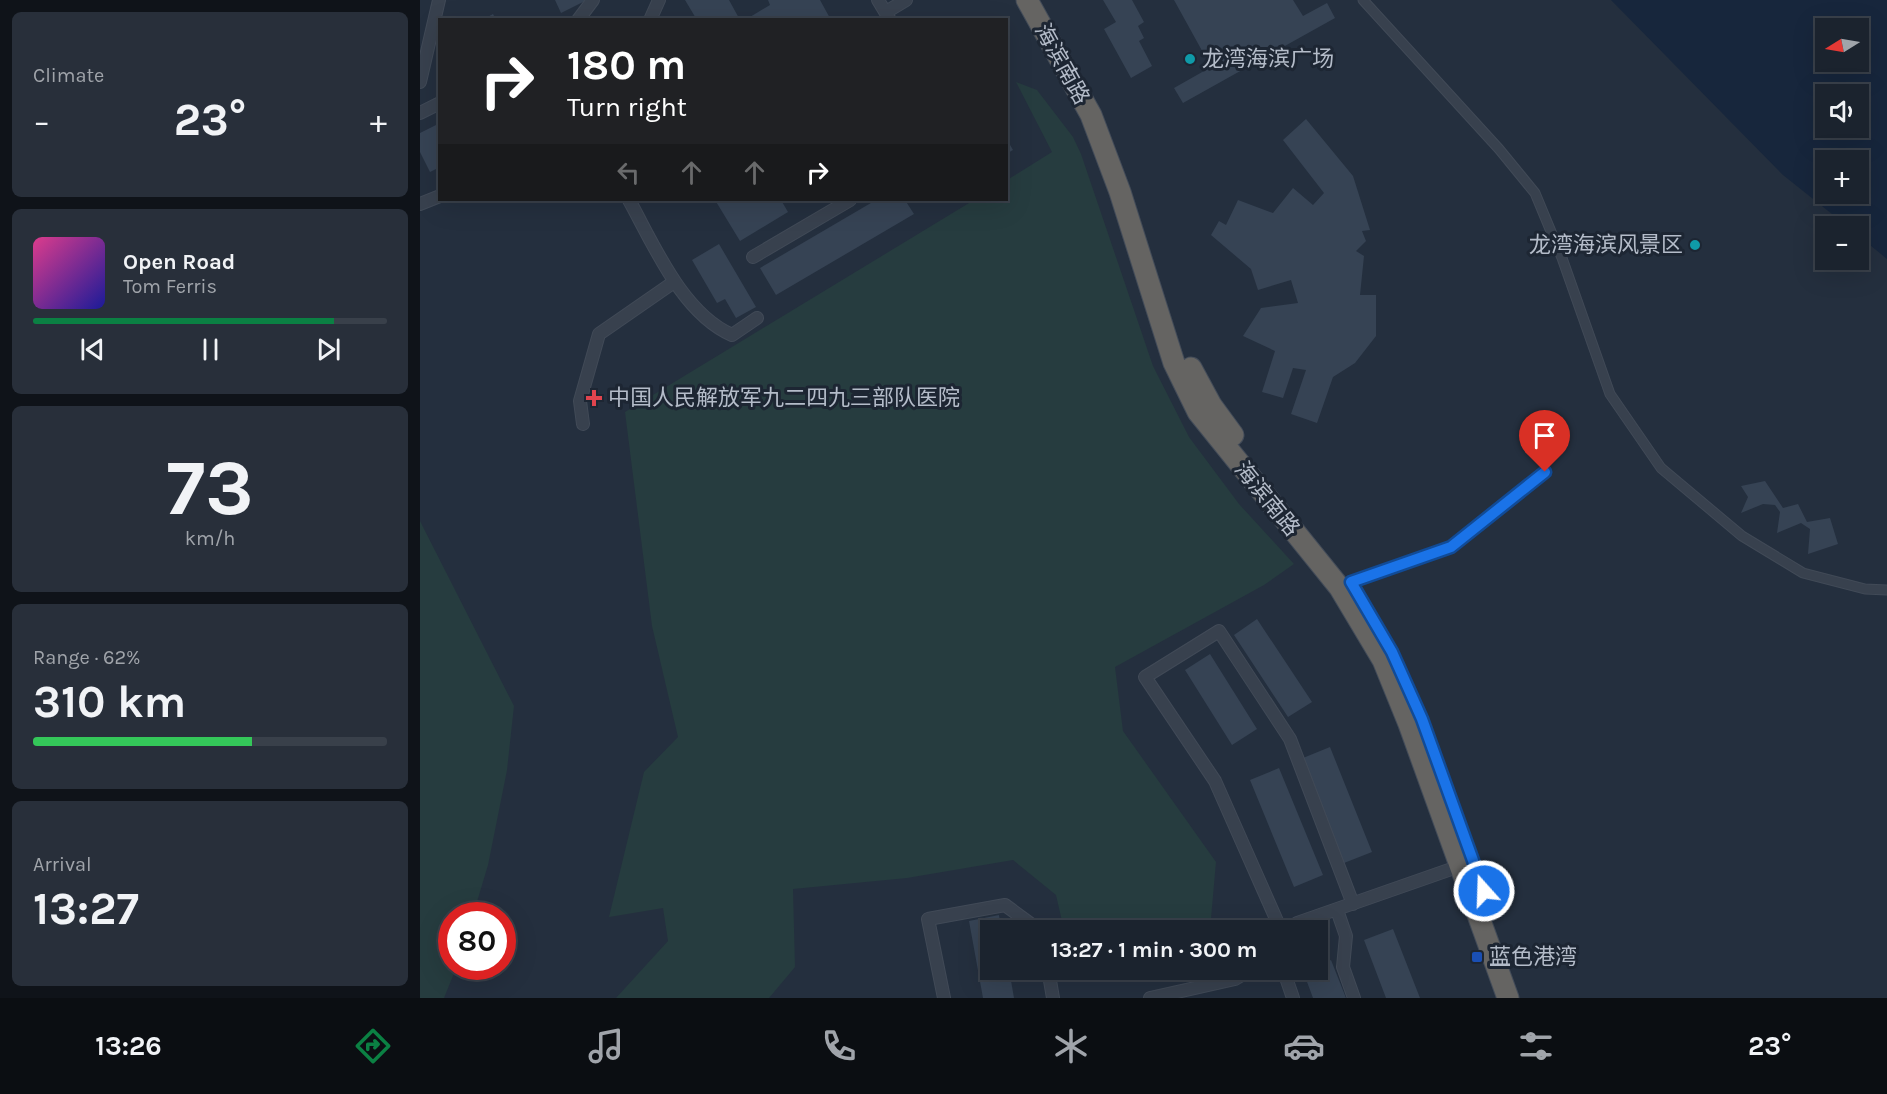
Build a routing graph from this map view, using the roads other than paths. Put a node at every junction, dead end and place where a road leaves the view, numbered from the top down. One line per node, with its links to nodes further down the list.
1 (439, 0): 12 (street)
2 (593, 0): 10 (street)
3 (659, 0): 11 (street)
4 (878, 0): 9 (street)
5 (906, 0): 9 (street)
6 (1027, 0): 26 (highway, 海滨南路)
7 (1043, 0): 24 (highway, 海滨南路)
8 (1363, 0): 25 (street)
9 (888, 16)
10 (580, 18)
11 (651, 18)
12 (420, 82)
13 (438, 104): 14 (street)
14 (420, 113)
15 (438, 197): 18 (street)
16 (630, 201): 20 (street)
17 (848, 201): 19 (street)
18 (420, 204)
19 (753, 257)
20 (674, 282): 21 (street); 22 (street)
21 (757, 318)
22 (583, 424)
23 (1545, 472): 24 (lane)
24 (1351, 582): 41 (highway, 海滨南路)
25 (1887, 590)
26 (1460, 866): 27 (street); 40 (highway, 海滨南路)
27 (1353, 904): 28 (street); 30 (street)
28 (1337, 910): 31 (street); 39 (street)
29 (1025, 920): 35 (street)
30 (1277, 920)
31 (1308, 920)
32 (1050, 980): 36 (street)
33 (1230, 980): 37 (street)
34 (1287, 980): 38 (street)
35 (944, 998)
36 (1053, 998)
37 (1151, 998)
38 (1293, 998)
39 (1354, 998)
40 (1508, 998)
41 (1523, 998)

